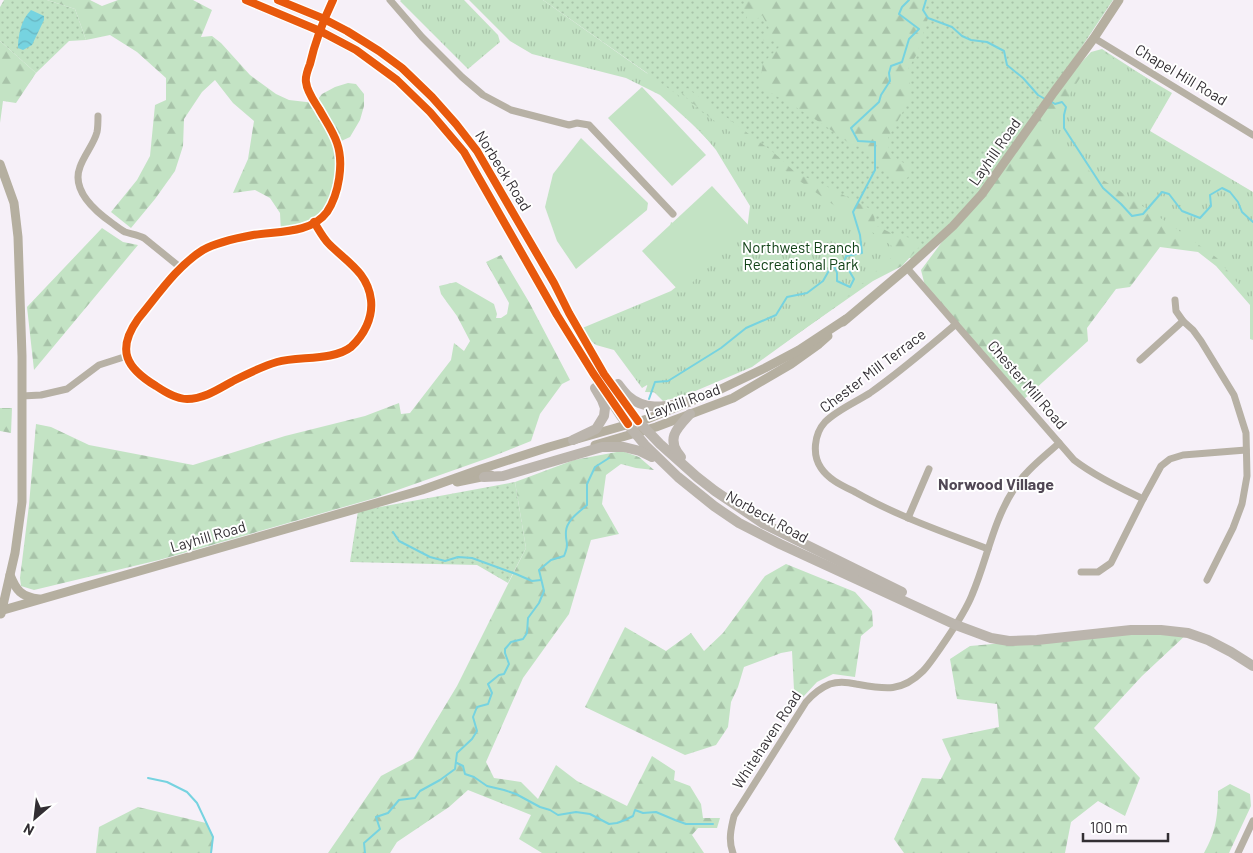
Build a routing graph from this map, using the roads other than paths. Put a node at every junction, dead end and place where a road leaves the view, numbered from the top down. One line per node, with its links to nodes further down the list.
1 (246, 0): 7 (main road, Norbeck Road)
2 (278, 0): 6 (main road, Norbeck Road)
3 (333, 0): 6 (street)
4 (390, 0): 12 (street)
5 (1119, 0): 8 (main road, Layhill Road)
6 (325, 19): 7 (street); 18 (main road, Norbeck Road)
7 (320, 32): 13 (street); 16 (main road, Norbeck Road)
8 (1094, 38): 10 (street, Chapel Hill Road); 15 (main road, Layhill Road)
9 (98, 116): 14 (street)
10 (1253, 135)
11 (0, 164): 24 (main road)
12 (672, 214)
13 (314, 222): 14 (street); 22 (street)
14 (181, 268): 22 (street)
15 (907, 268): 19 (main road, Layhill Road); 21 (street, Chester Mill Road)
16 (543, 291): 28 (main road, Norbeck Road); 31 (main road)
17 (1175, 300): 20 (street)
18 (569, 313): 25 (main road); 27 (main road, Norbeck Road)
19 (846, 319): 25 (main road, Layhill Road); 26 (main road, Layhill Road)
20 (1183, 321): 23 (street); 33 (street)
21 (956, 324): 32 (street, Chester Mill Road); 40 (street, Chester Mill Terrace)
22 (127, 356): 24 (street)
23 (1140, 360)
24 (22, 396): 43 (main road)
25 (688, 402): 27 (main road, Layhill Road)
26 (690, 414): 29 (main road, Layhill Road); 37 (main road)
27 (638, 421): 28 (main road, Layhill Road); 29 (main road, Norbeck Road)
28 (628, 424): 30 (main road, Norbeck Road); 31 (main road, Layhill Road)
29 (646, 430): 30 (main road, Layhill Road); 37 (main road, Norbeck Road)
30 (634, 433): 35 (main road, Norbeck Road); 36 (main road, Layhill Road)
31 (574, 440): 38 (main road, Layhill Road)
32 (1059, 443): 39 (street, Chester Mill Road); 41 (street, Whitehaven Road)
33 (1246, 450): 39 (street); 44 (street)
34 (929, 469): 40 (street)
35 (672, 472): 36 (main road); 47 (main road, Norbeck Road)
36 (484, 477): 38 (main road, Layhill Road)
37 (697, 477): 47 (main road, Norbeck Road)
38 (422, 490): 45 (main road, Layhill Road)
39 (1143, 498): 42 (street)
40 (908, 518): 41 (street, Chester Mill Terrace)
41 (988, 549): 47 (street, Whitehaven Road)
42 (1081, 572)
43 (10, 574): 45 (main road); 46 (main road)
44 (1207, 580)
45 (44, 599): 46 (main road, Layhill Road)
46 (0, 613)
47 (956, 625): 48 (main road, Norbeck Road); 50 (street, Whitehaven Road)
48 (1253, 666)
49 (1253, 821): 51 (street)
50 (733, 853)
51 (1238, 853)

